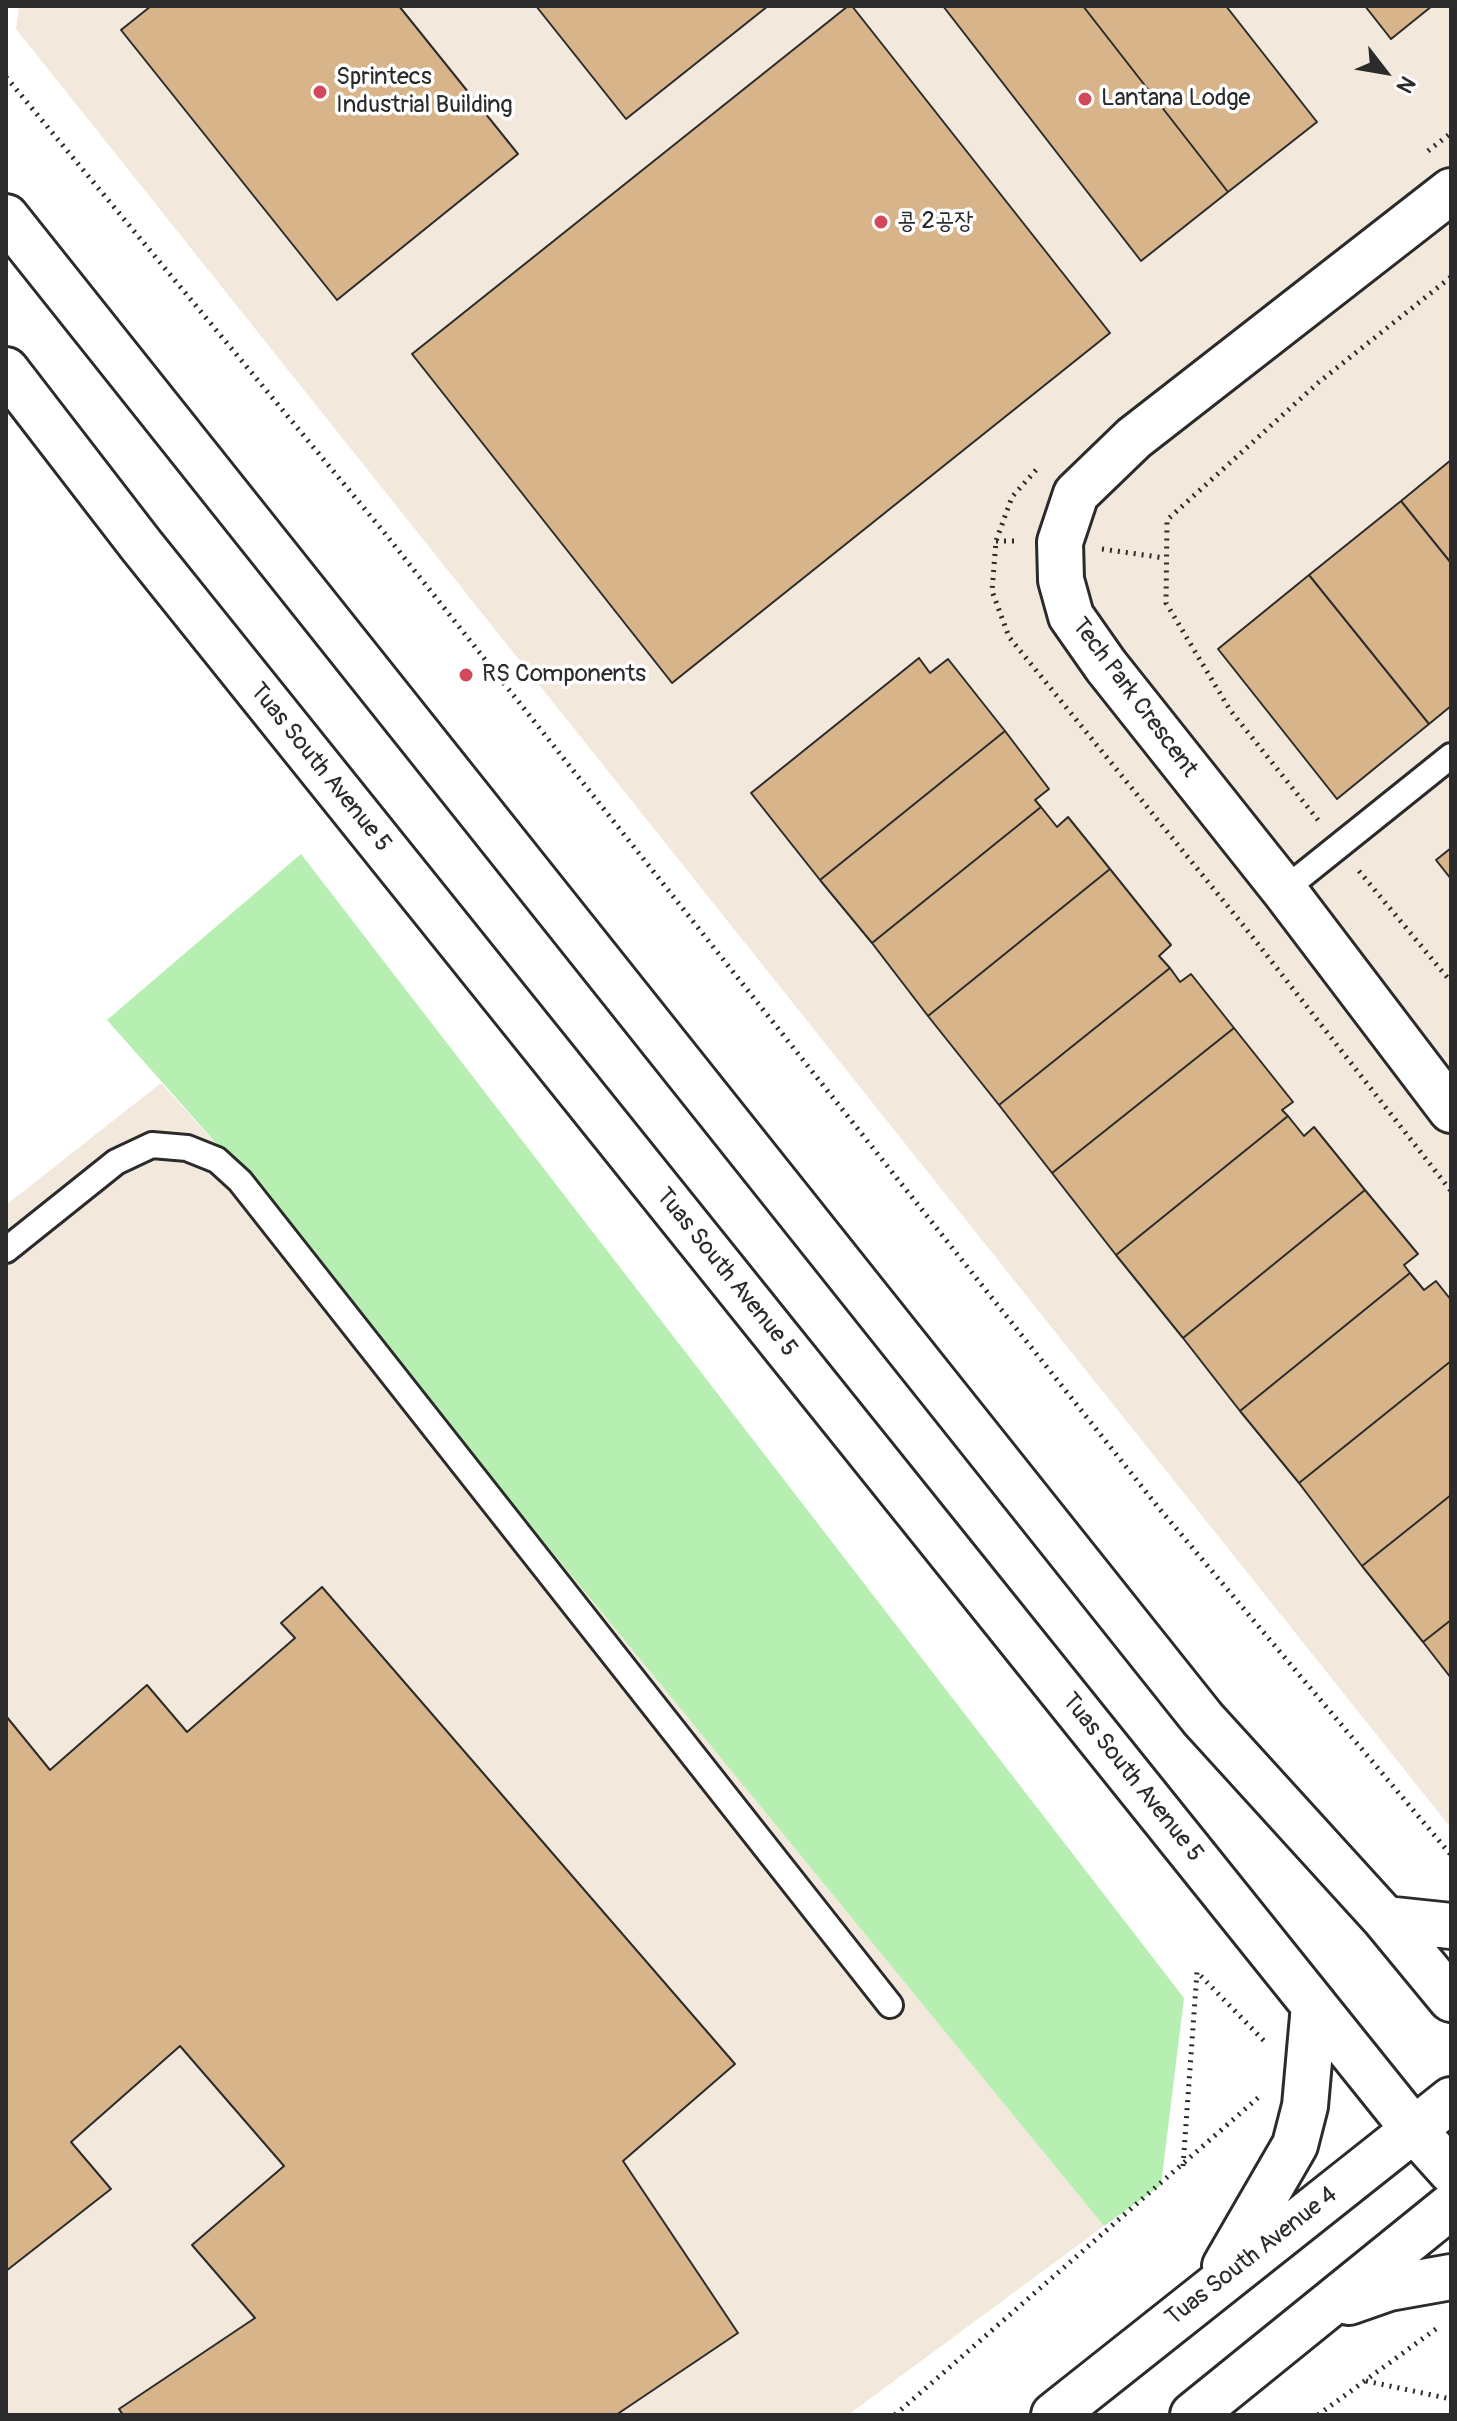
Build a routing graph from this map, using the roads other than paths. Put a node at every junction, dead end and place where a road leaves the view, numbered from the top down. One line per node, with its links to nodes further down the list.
1 (1451, 191): 5 (main road, Tech Park Crescent)
2 (6, 217): 8 (main road)
3 (6, 370): 12 (main road, Tuas South Avenue 5)
4 (1451, 756): 5 (lane)
5 (1284, 890): 6 (main road, Tech Park Crescent)
6 (1451, 1110)
7 (6, 1250): 11 (lane)
8 (1385, 1919): 9 (main road); 10 (main road)
9 (1451, 1926)
10 (1451, 1999)
11 (890, 2005)
12 (1314, 2005): 14 (main road, Tuas South Avenue 5); 18 (main road)
13 (1451, 2100): 14 (main road, Tuas South Avenue 4)
14 (1415, 2131): 15 (main road, Tuas South Avenue 5); 18 (main road, Tuas South Avenue 4)
15 (1451, 2171)
16 (1451, 2206): 19 (main road)
17 (1451, 2277): 19 (main road)
18 (1212, 2288): 20 (main road, Tuas South Avenue 4)
19 (1327, 2309): 21 (main road)
20 (1054, 2415)
21 (1193, 2415)

